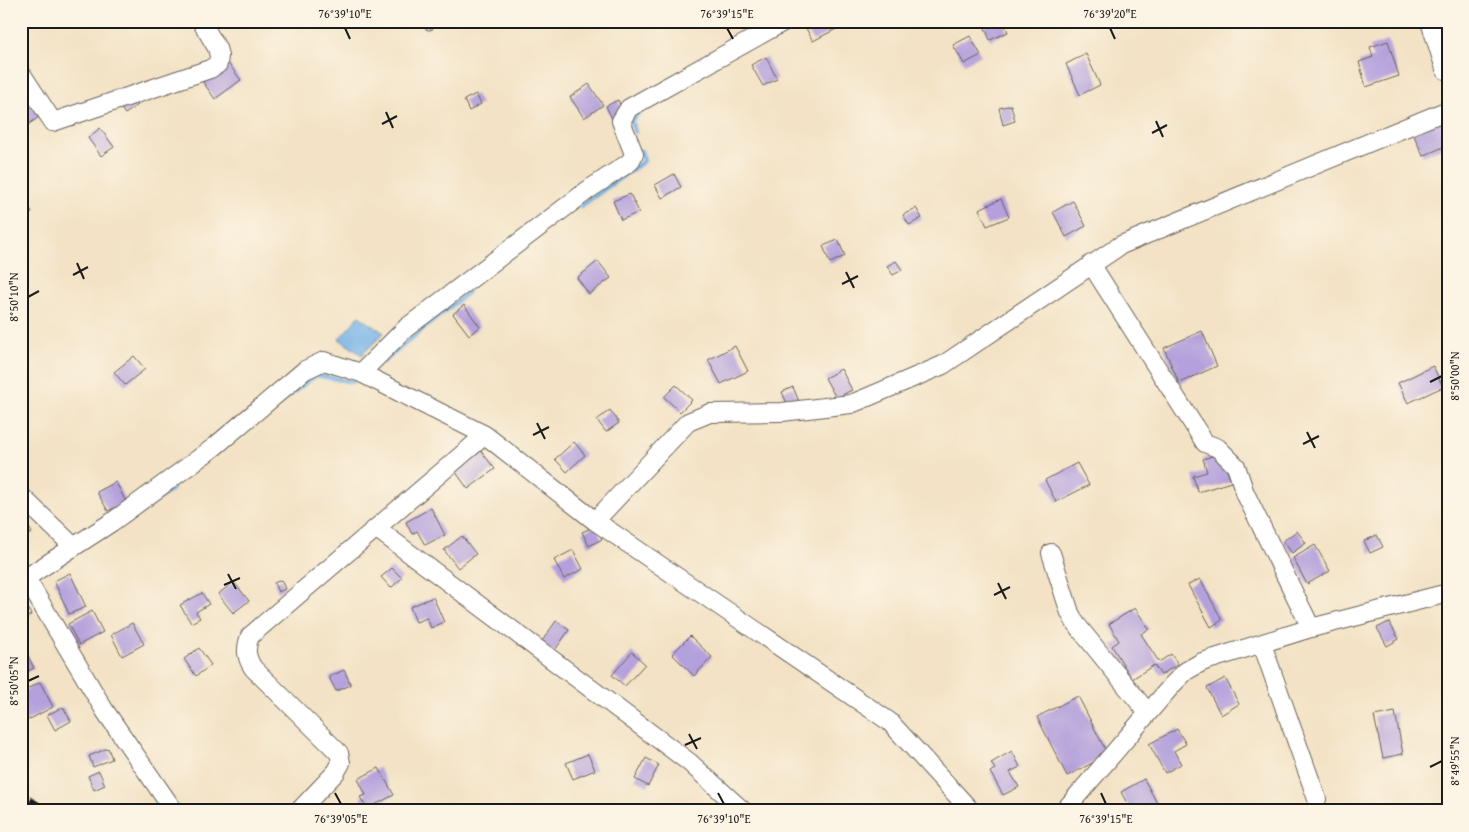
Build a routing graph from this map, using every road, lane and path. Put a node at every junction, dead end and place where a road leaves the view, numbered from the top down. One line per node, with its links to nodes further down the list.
1 (201, 21): 5 (street)
2 (785, 21): 8 (street)
3 (1433, 21): 4 (main road)
4 (1448, 68)
5 (21, 73)
6 (1448, 110): 7 (street)
7 (1091, 264): 11 (street); 17 (street)
8 (361, 373): 9 (street); 13 (street)
9 (485, 434): 11 (street); 12 (street)
10 (21, 496): 13 (street)
11 (595, 521): 24 (street)
12 (377, 529): 22 (street); 23 (street)
13 (74, 547): 15 (street)
14 (1051, 553): 19 (street)
15 (24, 580): 21 (street)
16 (1448, 593): 17 (street)
17 (1312, 628): 18 (street)
18 (1262, 644): 19 (street); 20 (street)
19 (1148, 713): 25 (street)
20 (1317, 799)
21 (174, 811)
22 (298, 811)
23 (743, 811)
24 (971, 811)
25 (1064, 811)

